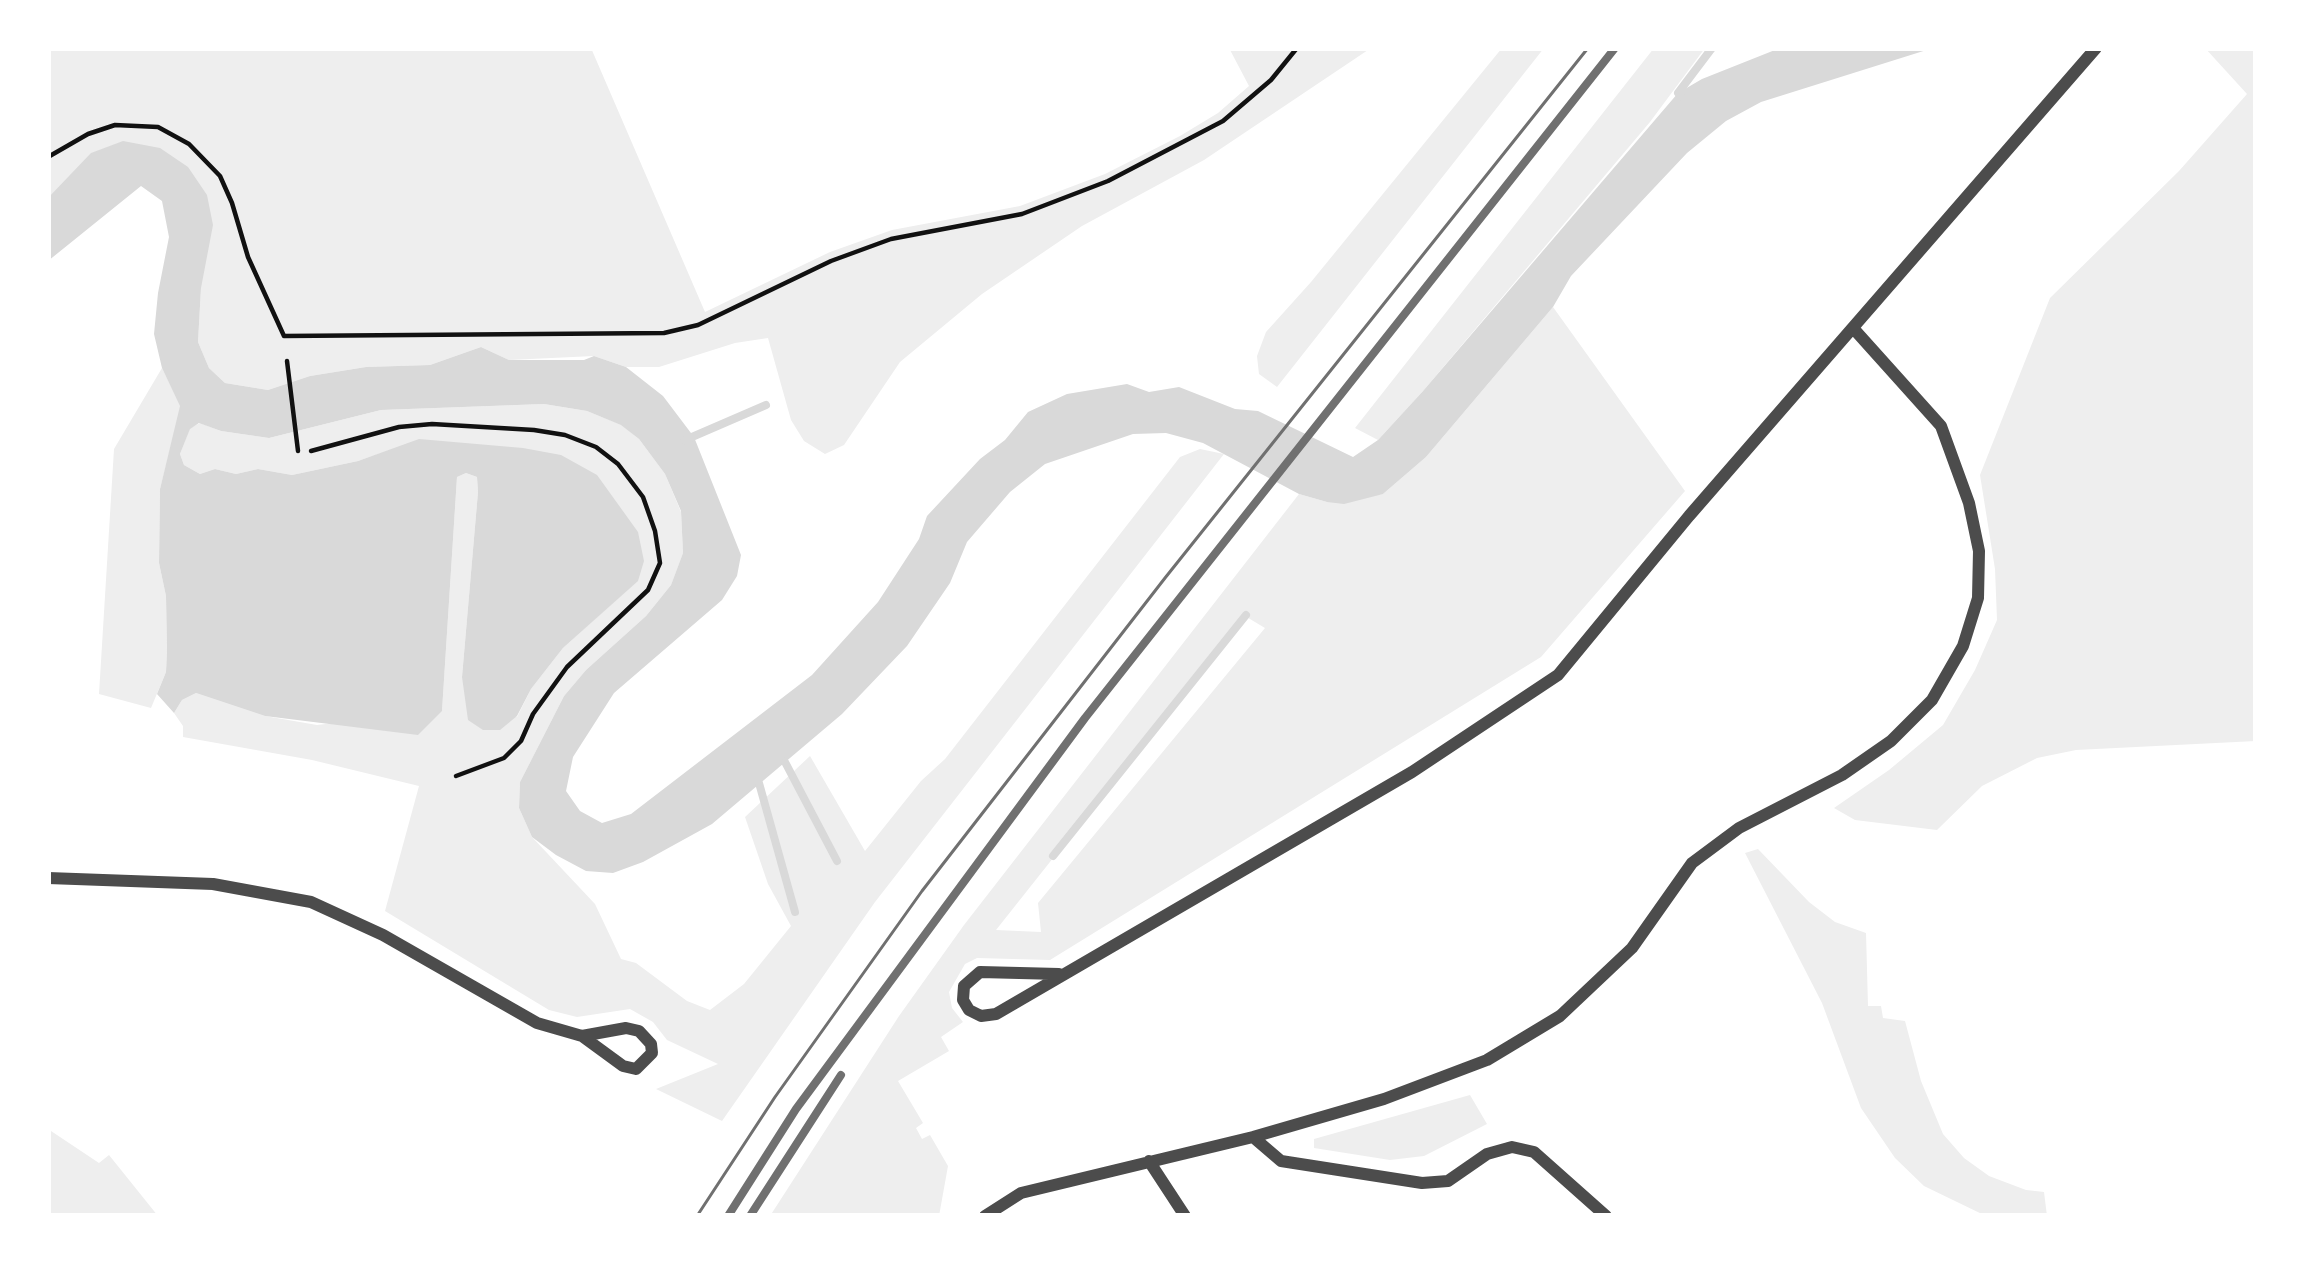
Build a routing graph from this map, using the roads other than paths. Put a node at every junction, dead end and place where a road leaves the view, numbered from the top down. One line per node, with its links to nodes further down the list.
1 (2096, 48): 2 (street)
2 (1853, 328): 4 (street); 6 (street)
3 (48, 878): 5 (street)
4 (1059, 974): 4 (street)
5 (582, 1036): 5 (street)
6 (1253, 1137): 7 (street); 10 (street)
7 (1149, 1161): 8 (street); 9 (street)
8 (985, 1216)
9 (1185, 1216)
10 (1606, 1216)

